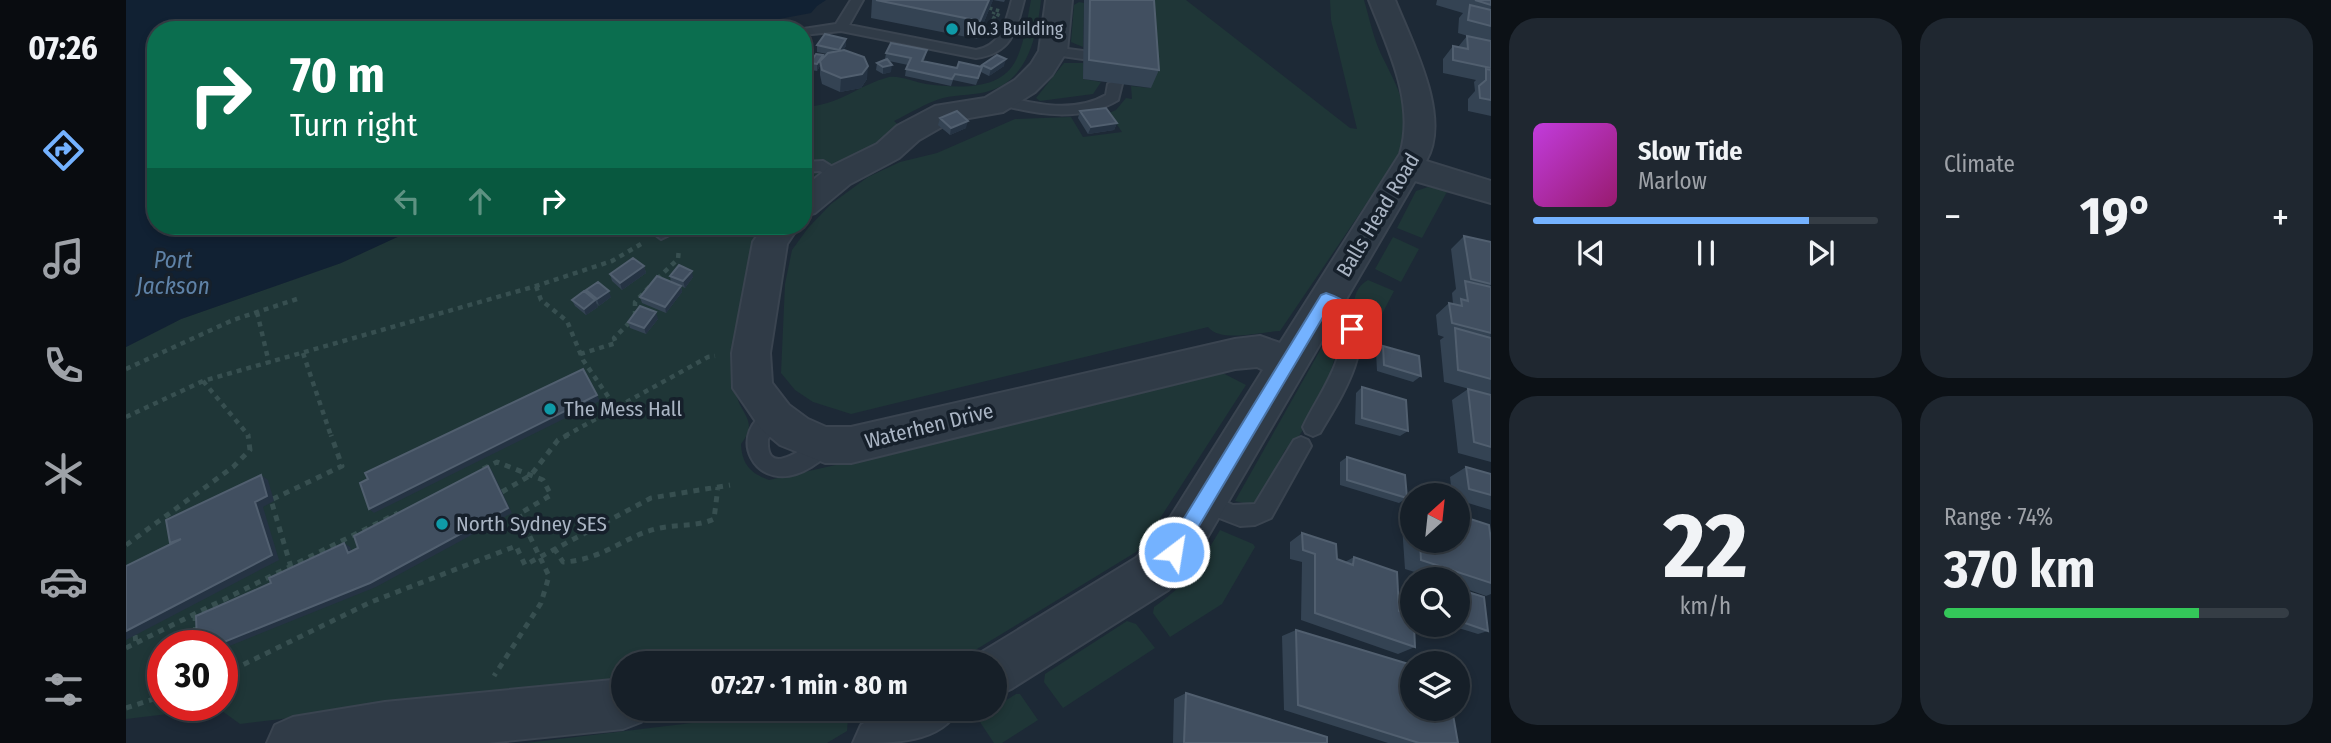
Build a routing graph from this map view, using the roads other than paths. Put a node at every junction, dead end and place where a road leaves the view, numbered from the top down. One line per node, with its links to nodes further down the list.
1 (857, 0): 5 (lane)
2 (1018, 0): 5 (lane)
3 (1059, 0): 7 (street)
4 (1382, 0): 11 (street, Balls Head Road)
5 (841, 27): 6 (lane)
6 (812, 30)
7 (1053, 51): 8 (lane); 10 (street)
8 (1083, 55)
9 (1114, 90): 10 (lane)
10 (998, 104): 13 (street)
11 (1408, 166): 14 (street); 17 (street, Balls Head Road)
12 (812, 167): 13 (lane)
13 (839, 176): 15 (street)
14 (1491, 192)
15 (812, 198)
16 (776, 235): 18 (street, Waterhen Drive)
17 (1326, 299): 18 (street, Balls Head Road); 19 (lane)
18 (1286, 363): 21 (street, Balls Head Road)
19 (1313, 427)
20 (1301, 446): 21 (lane)
21 (1204, 502): 22 (street, Balls Head Road)
22 (1007, 664)
23 (611, 705): 24 (street)
24 (293, 743)

